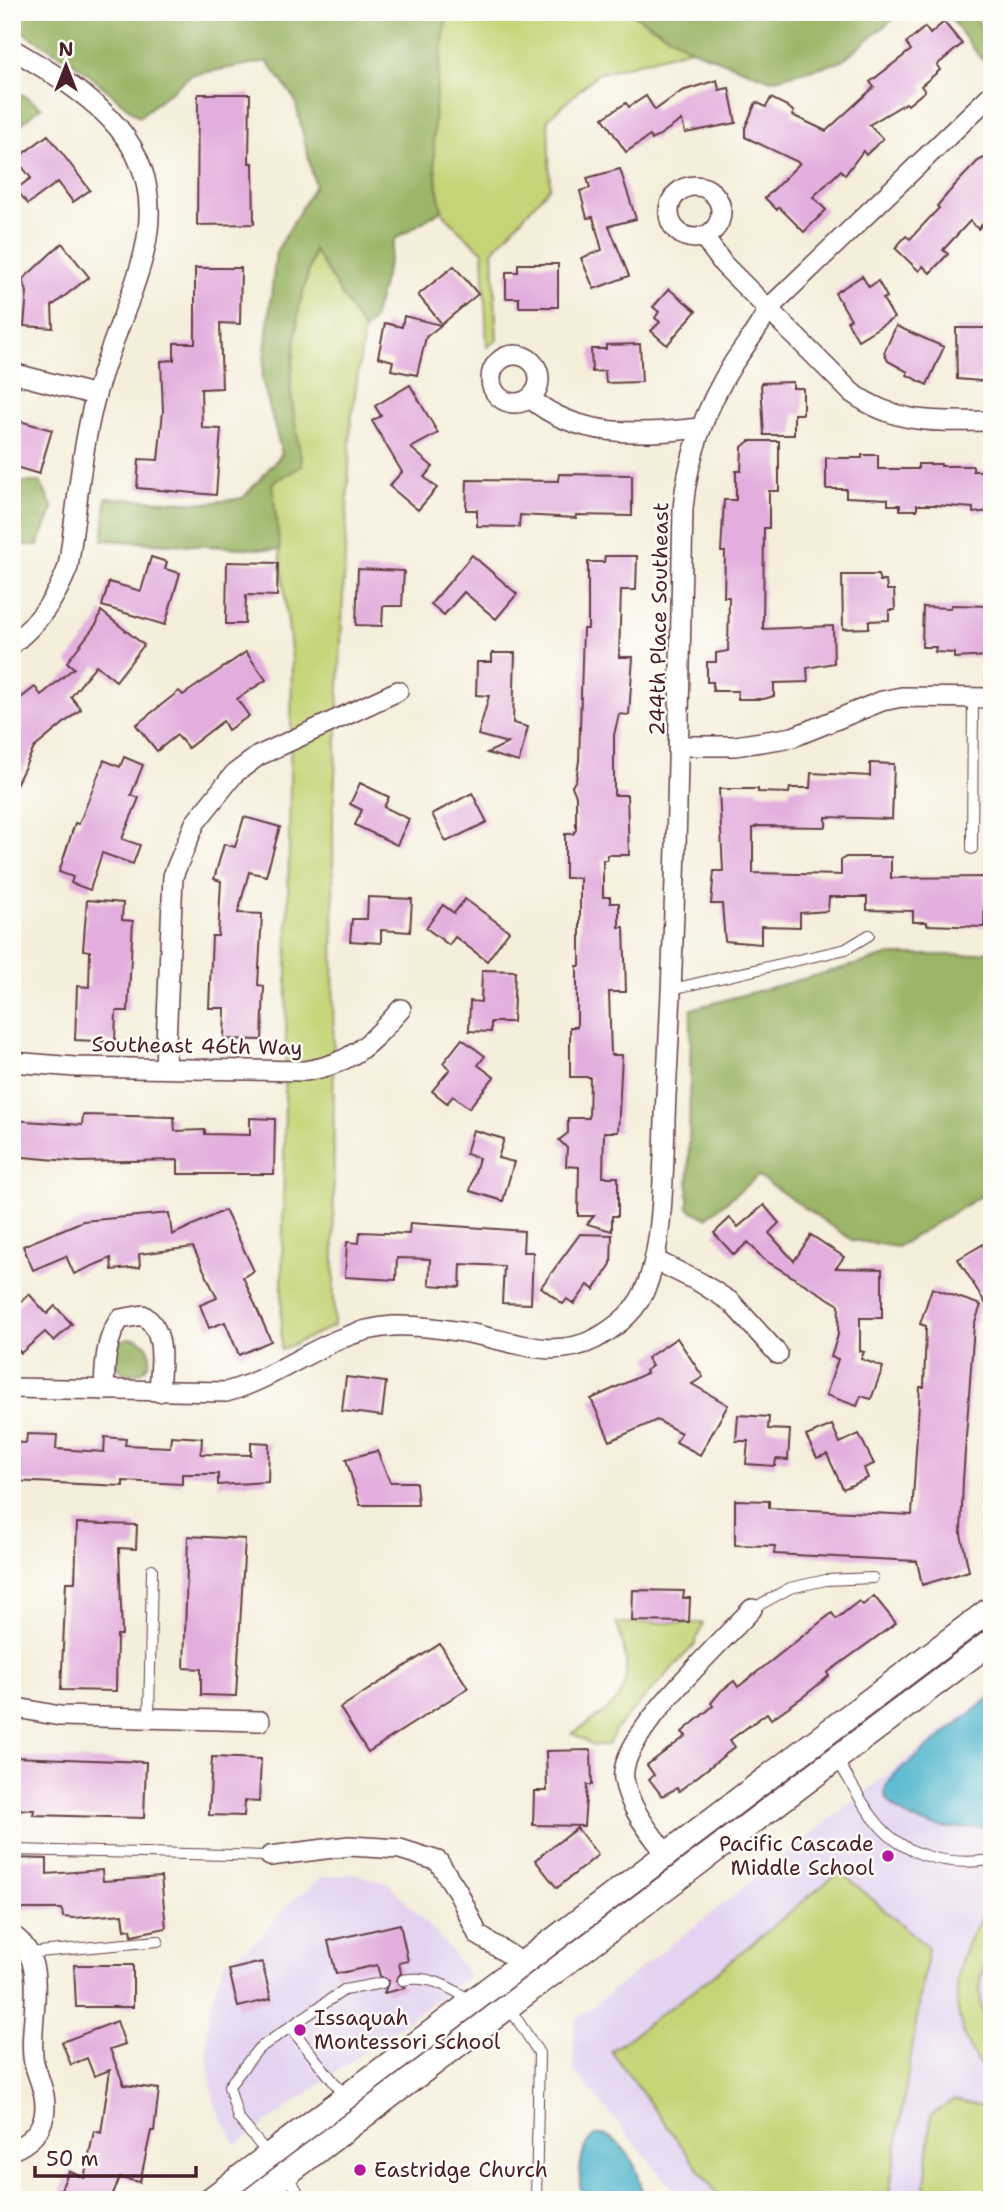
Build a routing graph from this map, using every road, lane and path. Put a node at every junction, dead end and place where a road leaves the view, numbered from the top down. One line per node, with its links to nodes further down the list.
1 (12, 49): 6 (street)
2 (992, 94): 4 (street, 244th Place Southeast)
3 (703, 236): 4 (street)
4 (769, 308): 8 (street); 9 (street, 244th Place Southeast)
5 (12, 373): 6 (street)
6 (96, 395): 10 (street)
7 (530, 398): 9 (street)
8 (992, 421)
9 (699, 428): 13 (street, 244th Place Southeast)
10 (12, 644)
11 (398, 691): 19 (street)
12 (983, 698): 13 (street); 14 (lane)
13 (678, 746): 16 (street, 244th Place Southeast)
14 (972, 849)
15 (869, 935): 16 (lane)
16 (672, 989): 20 (street, 244th Place Southeast)
17 (401, 1009): 19 (street, Southeast 46th Way)
18 (12, 1062): 19 (street, Southeast 46th Way)
19 (165, 1068)
20 (655, 1260): 21 (street); 24 (street, 244th Place Southeast)
21 (778, 1354)
22 (12, 1388): 23 (street, 244th Place Southeast)
23 (104, 1390): 24 (street, 244th Place Southeast); 24 (street)
24 (159, 1392)
25 (152, 1569): 31 (lane)
26 (873, 1578): 28 (lane)
27 (992, 1608): 35 (street)
28 (751, 1609): 35 (street)
29 (992, 1641): 33 (street)
30 (12, 1707): 31 (street)
31 (149, 1718): 32 (street)
32 (260, 1721)
33 (837, 1760): 37 (lane); 45 (street)
34 (12, 1850): 36 (lane)
35 (666, 1854): 41 (street)
36 (270, 1856): 41 (street)
37 (992, 1860)
38 (12, 1936): 40 (street)
39 (158, 1941): 40 (lane)
40 (28, 1954): 48 (street)
41 (523, 1964): 44 (street)
42 (403, 1980): 44 (lane)
43 (382, 1983): 46 (lane)
44 (471, 2001): 47 (street)
45 (508, 2006): 50 (street); 54 (lane)
46 (290, 2027): 47 (lane); 49 (lane)
47 (345, 2095): 49 (street)
48 (12, 2150)
49 (268, 2154): 51 (street)
50 (287, 2172): 52 (street); 53 (lane)
51 (209, 2200)
52 (252, 2200)
53 (302, 2200)
54 (536, 2200)

